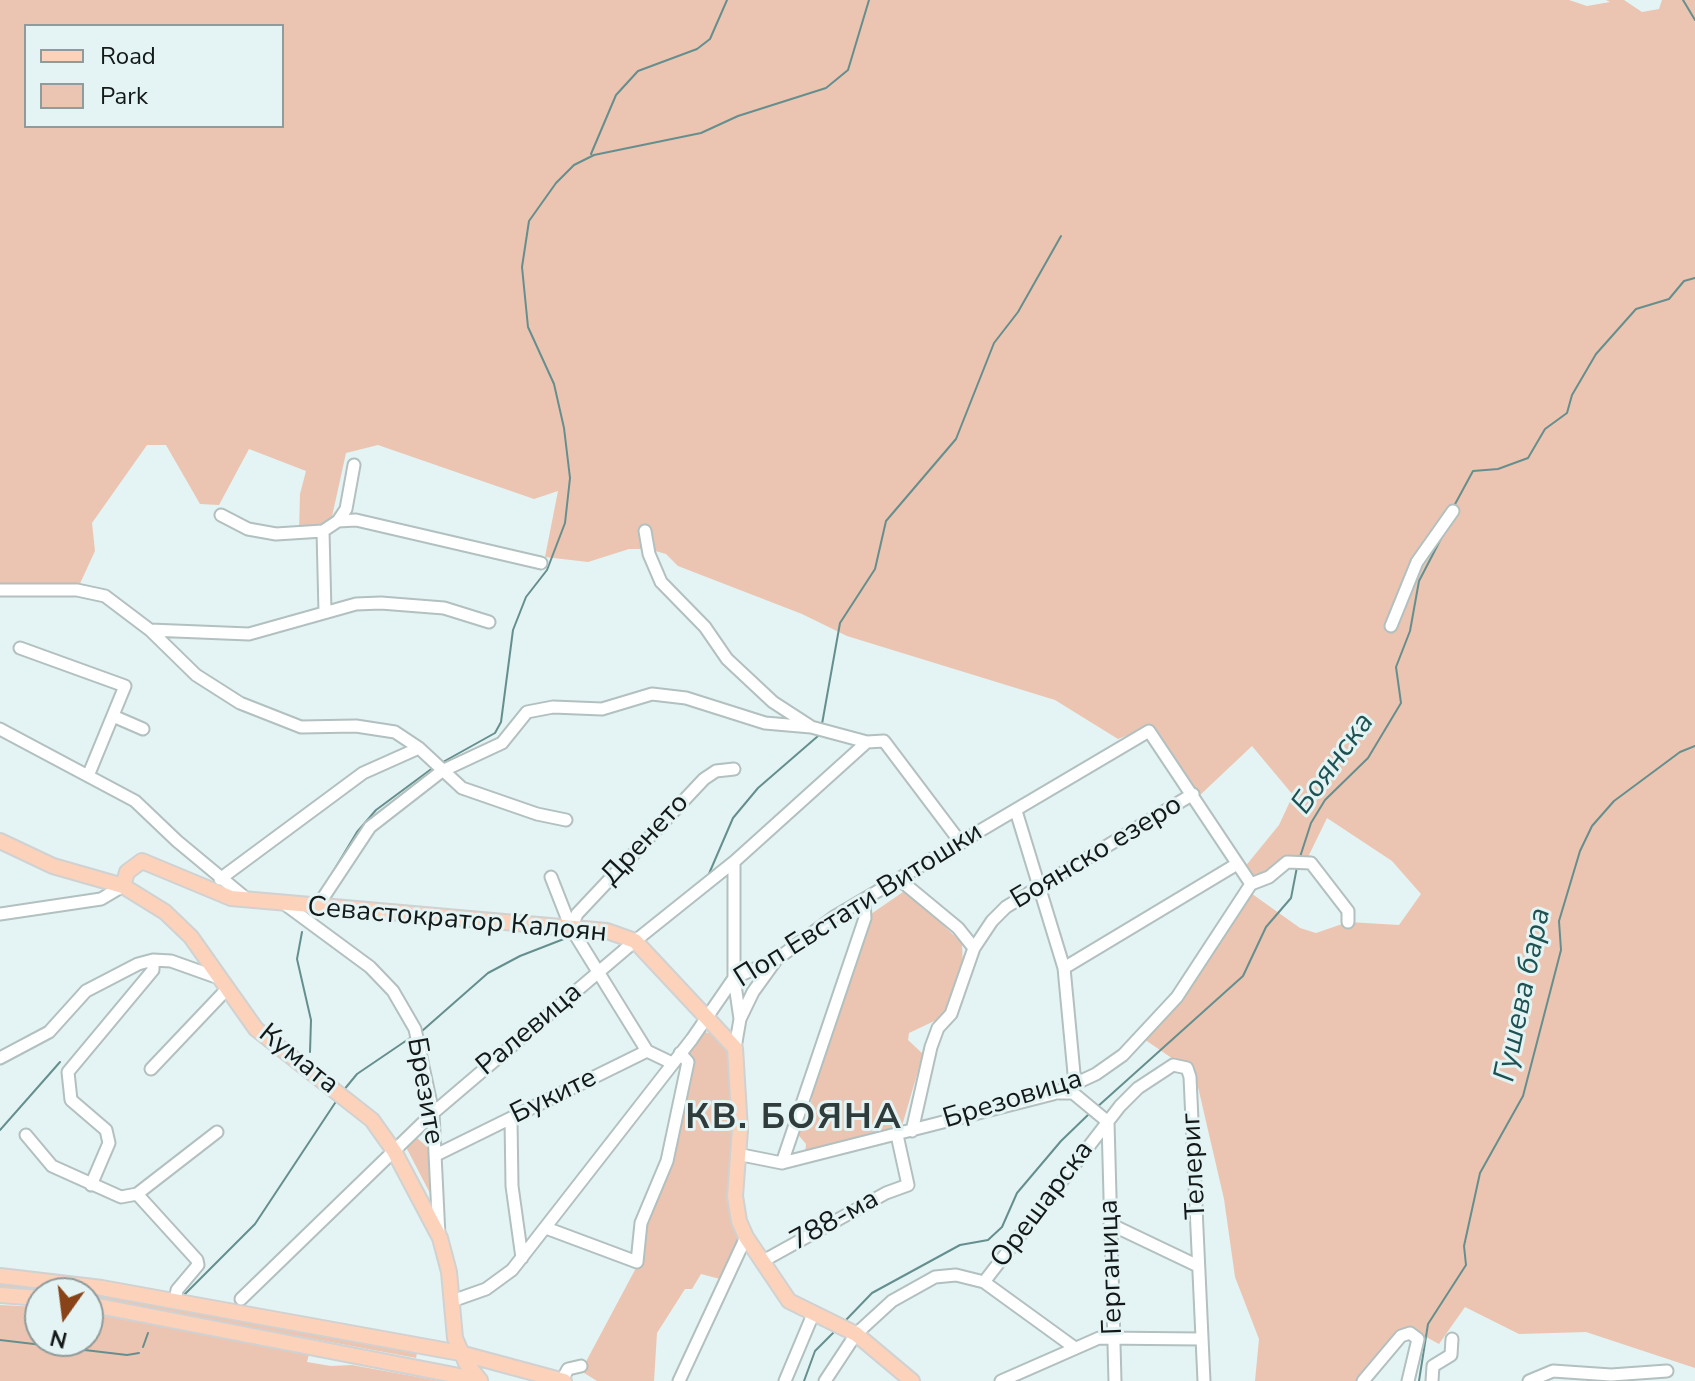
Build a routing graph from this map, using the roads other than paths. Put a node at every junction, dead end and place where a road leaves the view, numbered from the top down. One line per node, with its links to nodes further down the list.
1 (354, 465): 4 (street)
2 (1453, 511): 11 (street)
3 (221, 515): 5 (street)
4 (338, 521): 5 (street); 7 (street)
5 (323, 531): 9 (street)
6 (645, 531): 15 (street)
7 (541, 563)
8 (0, 590): 12 (street)
9 (325, 612): 10 (street); 12 (street)
10 (489, 622)
11 (1391, 626)
12 (150, 630): 19 (street)
13 (20, 648): 14 (street)
14 (113, 716): 17 (street); 22 (street)
15 (811, 727): 18 (street); 21 (street)
16 (0, 729): 22 (street)
17 (143, 729)
18 (867, 742): 27 (street); 28 (street, Ралевица)
19 (419, 748): 21 (street); 31 (street)
20 (734, 769): 42 (street, Дренето)
21 (442, 771): 25 (street); 39 (street)
22 (88, 776): 31 (street)
23 (1193, 794): 24 (street, Поп Евстати Витошки); 29 (street); 35 (street, Боянско езеро)
24 (1016, 811): 27 (street, Поп Евстати Витошки); 35 (street)
25 (566, 820)
26 (0, 841): 34 (main road, Кумата)
27 (961, 843): 32 (street, Поп Евстати Витошки)
28 (734, 862): 43 (street, Ралевица); 50 (street)
29 (1237, 864): 33 (street); 47 (street)
30 (551, 877): 42 (street)
31 (220, 879): 36 (street)
32 (900, 880): 37 (street, Поп Евстати Витошки); 44 (street)
33 (1251, 884): 41 (street); 60 (street, Брезовица)
34 (123, 886): 36 (main road, Севастократор Калоян); 40 (street); 49 (main road, Кумата)
35 (1039, 889): 44 (street, Боянско езеро); 47 (street)
36 (251, 901): 38 (main road, Севастократор Калоян)
37 (864, 902): 45 (street, Поп Евстати Витошки); 72 (street)
38 (286, 905): 39 (main road, Севастократор Калоян); 62 (street, Брезите)
39 (317, 907): 42 (main road, Севастократор Калоян)
40 (0, 914)
41 (1348, 922)
42 (571, 928): 43 (main road, Севастократор Калоян); 48 (street)
43 (635, 941): 48 (street, Ралевица); 52 (main road, Севастократор Калоян)
44 (974, 948): 65 (street, Боянско езеро)
45 (777, 959): 50 (street, Поп Евстати Витошки); 53 (street)
46 (153, 960): 49 (street); 56 (street); 73 (street)
47 (1064, 968): 60 (street)
48 (598, 972): 55 (street); 62 (street, Ралевица)
49 (216, 977): 51 (main road, Кумата)
50 (734, 978): 52 (street, Поп Евстати Витошки); 53 (street)
51 (226, 990): 59 (street); 69 (main road, Кумата)
52 (707, 1015): 54 (main road, Севастократор Калоян); 57 (street, Поп Евстати Витошки)
53 (740, 1019): 54 (street)
54 (735, 1048): 70 (main road)
55 (647, 1051): 57 (street); 63 (street, Буките)
56 (0, 1058)
57 (676, 1058): 76 (street, Поп Евстати Витошки); 76 (street)
58 (1187, 1068): 64 (street, Орешарска); 81 (street, Телериг)
59 (151, 1069)
60 (1075, 1084): 61 (street, Брезовица)
61 (1053, 1094): 64 (street); 65 (street, Брезовица)
62 (433, 1113): 69 (street, Ралевица); 71 (street, Брезите)
63 (511, 1119): 71 (street, Буките); 79 (street)
64 (1108, 1122): 75 (street, Герганица); 83 (street, Орешарска)
65 (912, 1131): 68 (street, Брезовица)
66 (217, 1132): 74 (street)
67 (26, 1135): 73 (street)
68 (897, 1135): 72 (street, Брезовица); 80 (street, 788-ма)
69 (394, 1151): 78 (main road, Кумата); 86 (street, Ралевица)
70 (737, 1154): 72 (street, Брезовица); 77 (main road)
71 (436, 1155): 78 (street, Брезите)
72 (782, 1163)
73 (92, 1183): 74 (street)
74 (137, 1194): 87 (street)
75 (1110, 1224): 81 (street); 92 (street, Герганица)
76 (546, 1228): 79 (street, Поп Евстати Витошки)
77 (746, 1237): 80 (main road); 102 (street)
78 (440, 1238): 88 (main road, Кумата)
79 (522, 1258): 88 (street, Поп Евстати Витошки)
80 (763, 1261): 90 (main road)
81 (1198, 1266): 93 (street, Телериг)
82 (0, 1276): 87 (main road)
83 (984, 1282): 91 (street, Орешарска); 96 (street)
84 (0, 1295): 85 (main road)
85 (24, 1297)
86 (241, 1299)
87 (175, 1301): 95 (main road)
88 (452, 1301): 95 (main road, Кумата)
89 (104, 1307): 98 (main road)
90 (819, 1315): 91 (main road); 103 (street)
91 (852, 1331): 104 (street, Орешарска); 105 (main road)
92 (1115, 1337): 93 (street); 96 (street); 107 (street, Герганица)
93 (1201, 1339): 108 (street, Телериг)
94 (1452, 1339): 111 (street)
95 (454, 1347): 98 (main road); 100 (main road); 101 (main road)
96 (1075, 1348): 106 (street)
97 (581, 1366): 101 (street)
98 (419, 1368): 100 (main road)
99 (1667, 1371): 112 (street)
100 (484, 1380)
101 (563, 1380)
102 (679, 1381)
103 (785, 1381)
104 (825, 1381)
105 (912, 1381)
106 (1001, 1381)
107 (1115, 1381)
108 (1204, 1381)
109 (1363, 1381): 110 (street)
110 (1408, 1381)
111 (1432, 1381)
112 (1529, 1381)

